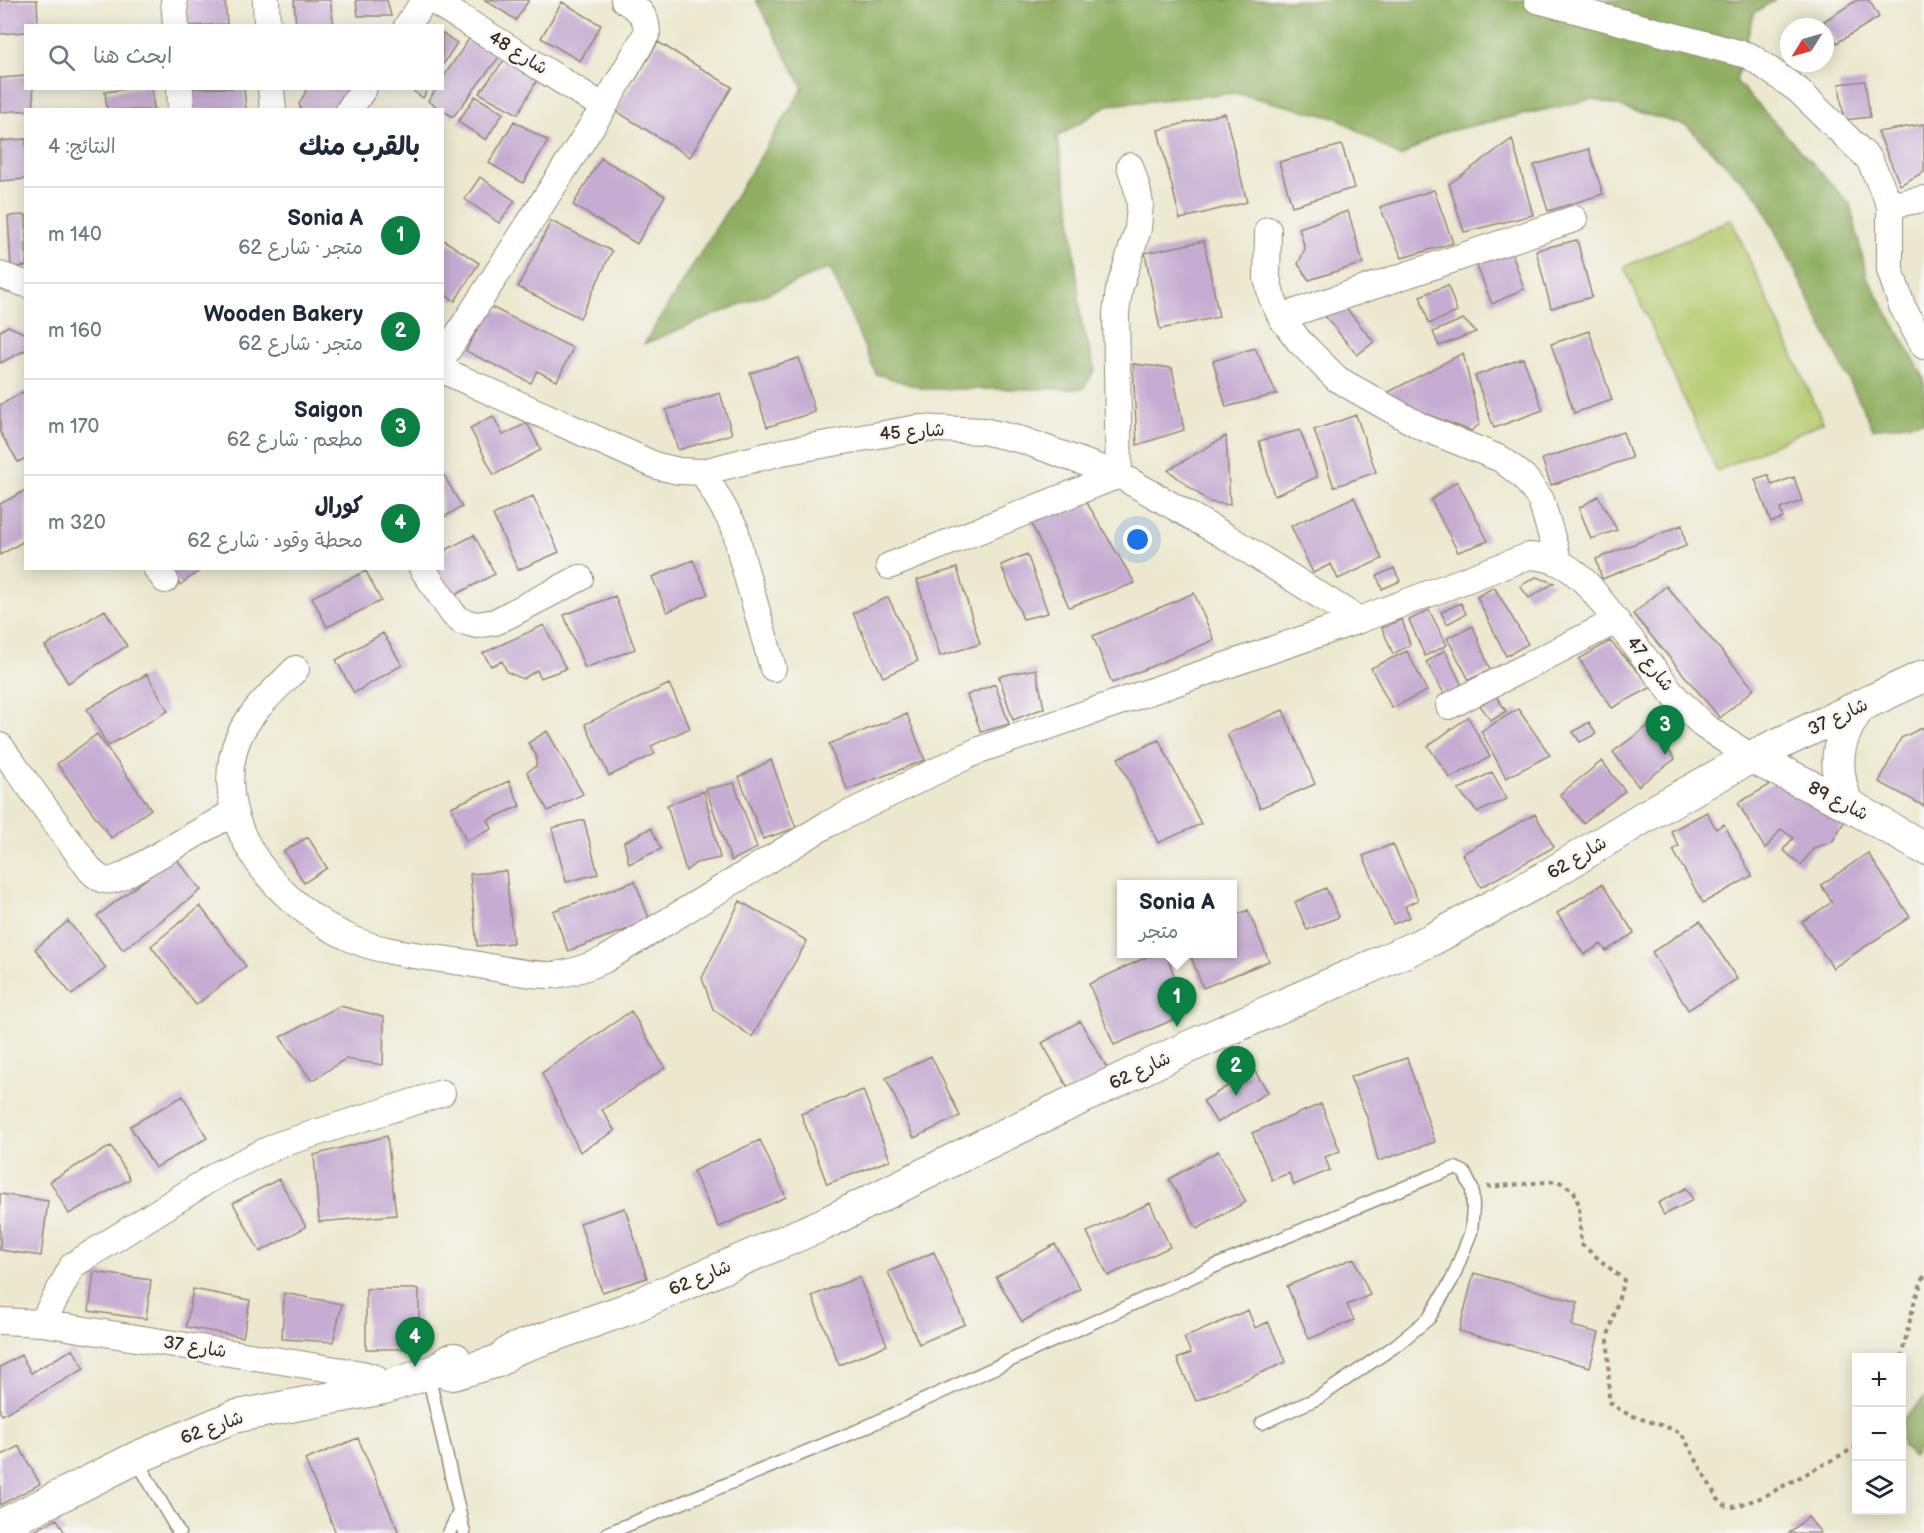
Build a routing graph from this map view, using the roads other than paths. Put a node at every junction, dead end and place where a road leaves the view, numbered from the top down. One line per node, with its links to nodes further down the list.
1 (174, 0): 6 (street)
2 (266, 0): 7 (street)
3 (428, 0): 8 (street, شارع 48); 12 (street, شارع 48)
4 (624, 0): 12 (street)
5 (1537, 0): 18 (street)
6 (176, 24)
7 (267, 24)
8 (409, 24)
9 (180, 90): 13 (street)
10 (271, 90): 14 (street)
11 (363, 90): 15 (street)
12 (604, 106): 25 (street)
13 (181, 108)
14 (273, 108)
15 (350, 108)
16 (1130, 166): 28 (street)
17 (1924, 199): 18 (street)
18 (1890, 205): 24 (street)
19 (1574, 219): 23 (street)
20 (1268, 230): 23 (street)
21 (0, 275): 22 (street)
22 (24, 283)
23 (1281, 317): 29 (street)
24 (1924, 346)
25 (444, 356)
26 (444, 371): 27 (street, شارع 45)
27 (703, 472): 28 (street, شارع 45); 35 (street)
28 (1119, 475): 30 (street); 33 (street, شارع 45)
29 (1559, 562): 33 (street); 34 (street, شارع 47)
30 (889, 566)
31 (423, 570): 32 (street)
32 (580, 578)
33 (1359, 620): 43 (street)
34 (1616, 621): 39 (street); 41 (street, شارع 47)
35 (773, 668)
36 (296, 669): 43 (street)
37 (1924, 676): 38 (street, شارع 37)
38 (1861, 705): 41 (street, شارع 37); 42 (street)
39 (1449, 706)
40 (0, 746): 43 (street)
41 (1751, 757): 42 (street, شارع 89); 48 (street, شارع 62)
42 (1847, 804): 44 (street, شارع 89)
43 (234, 812)
44 (1924, 848)
45 (442, 1093): 47 (street)
46 (0, 1321): 47 (street, شارع 37)
47 (42, 1323): 49 (street, شارع 37)
48 (433, 1371): 49 (street, شارع 62); 52 (lane)
49 (384, 1388): 51 (street, شارع 62)
50 (1262, 1423): 57 (lane)
51 (136, 1458): 53 (street, شارع 62); 54 (lane)
52 (458, 1514): 55 (lane); 56 (lane)
53 (0, 1526)
54 (179, 1533)
55 (449, 1533)
56 (464, 1533)
57 (608, 1533)

